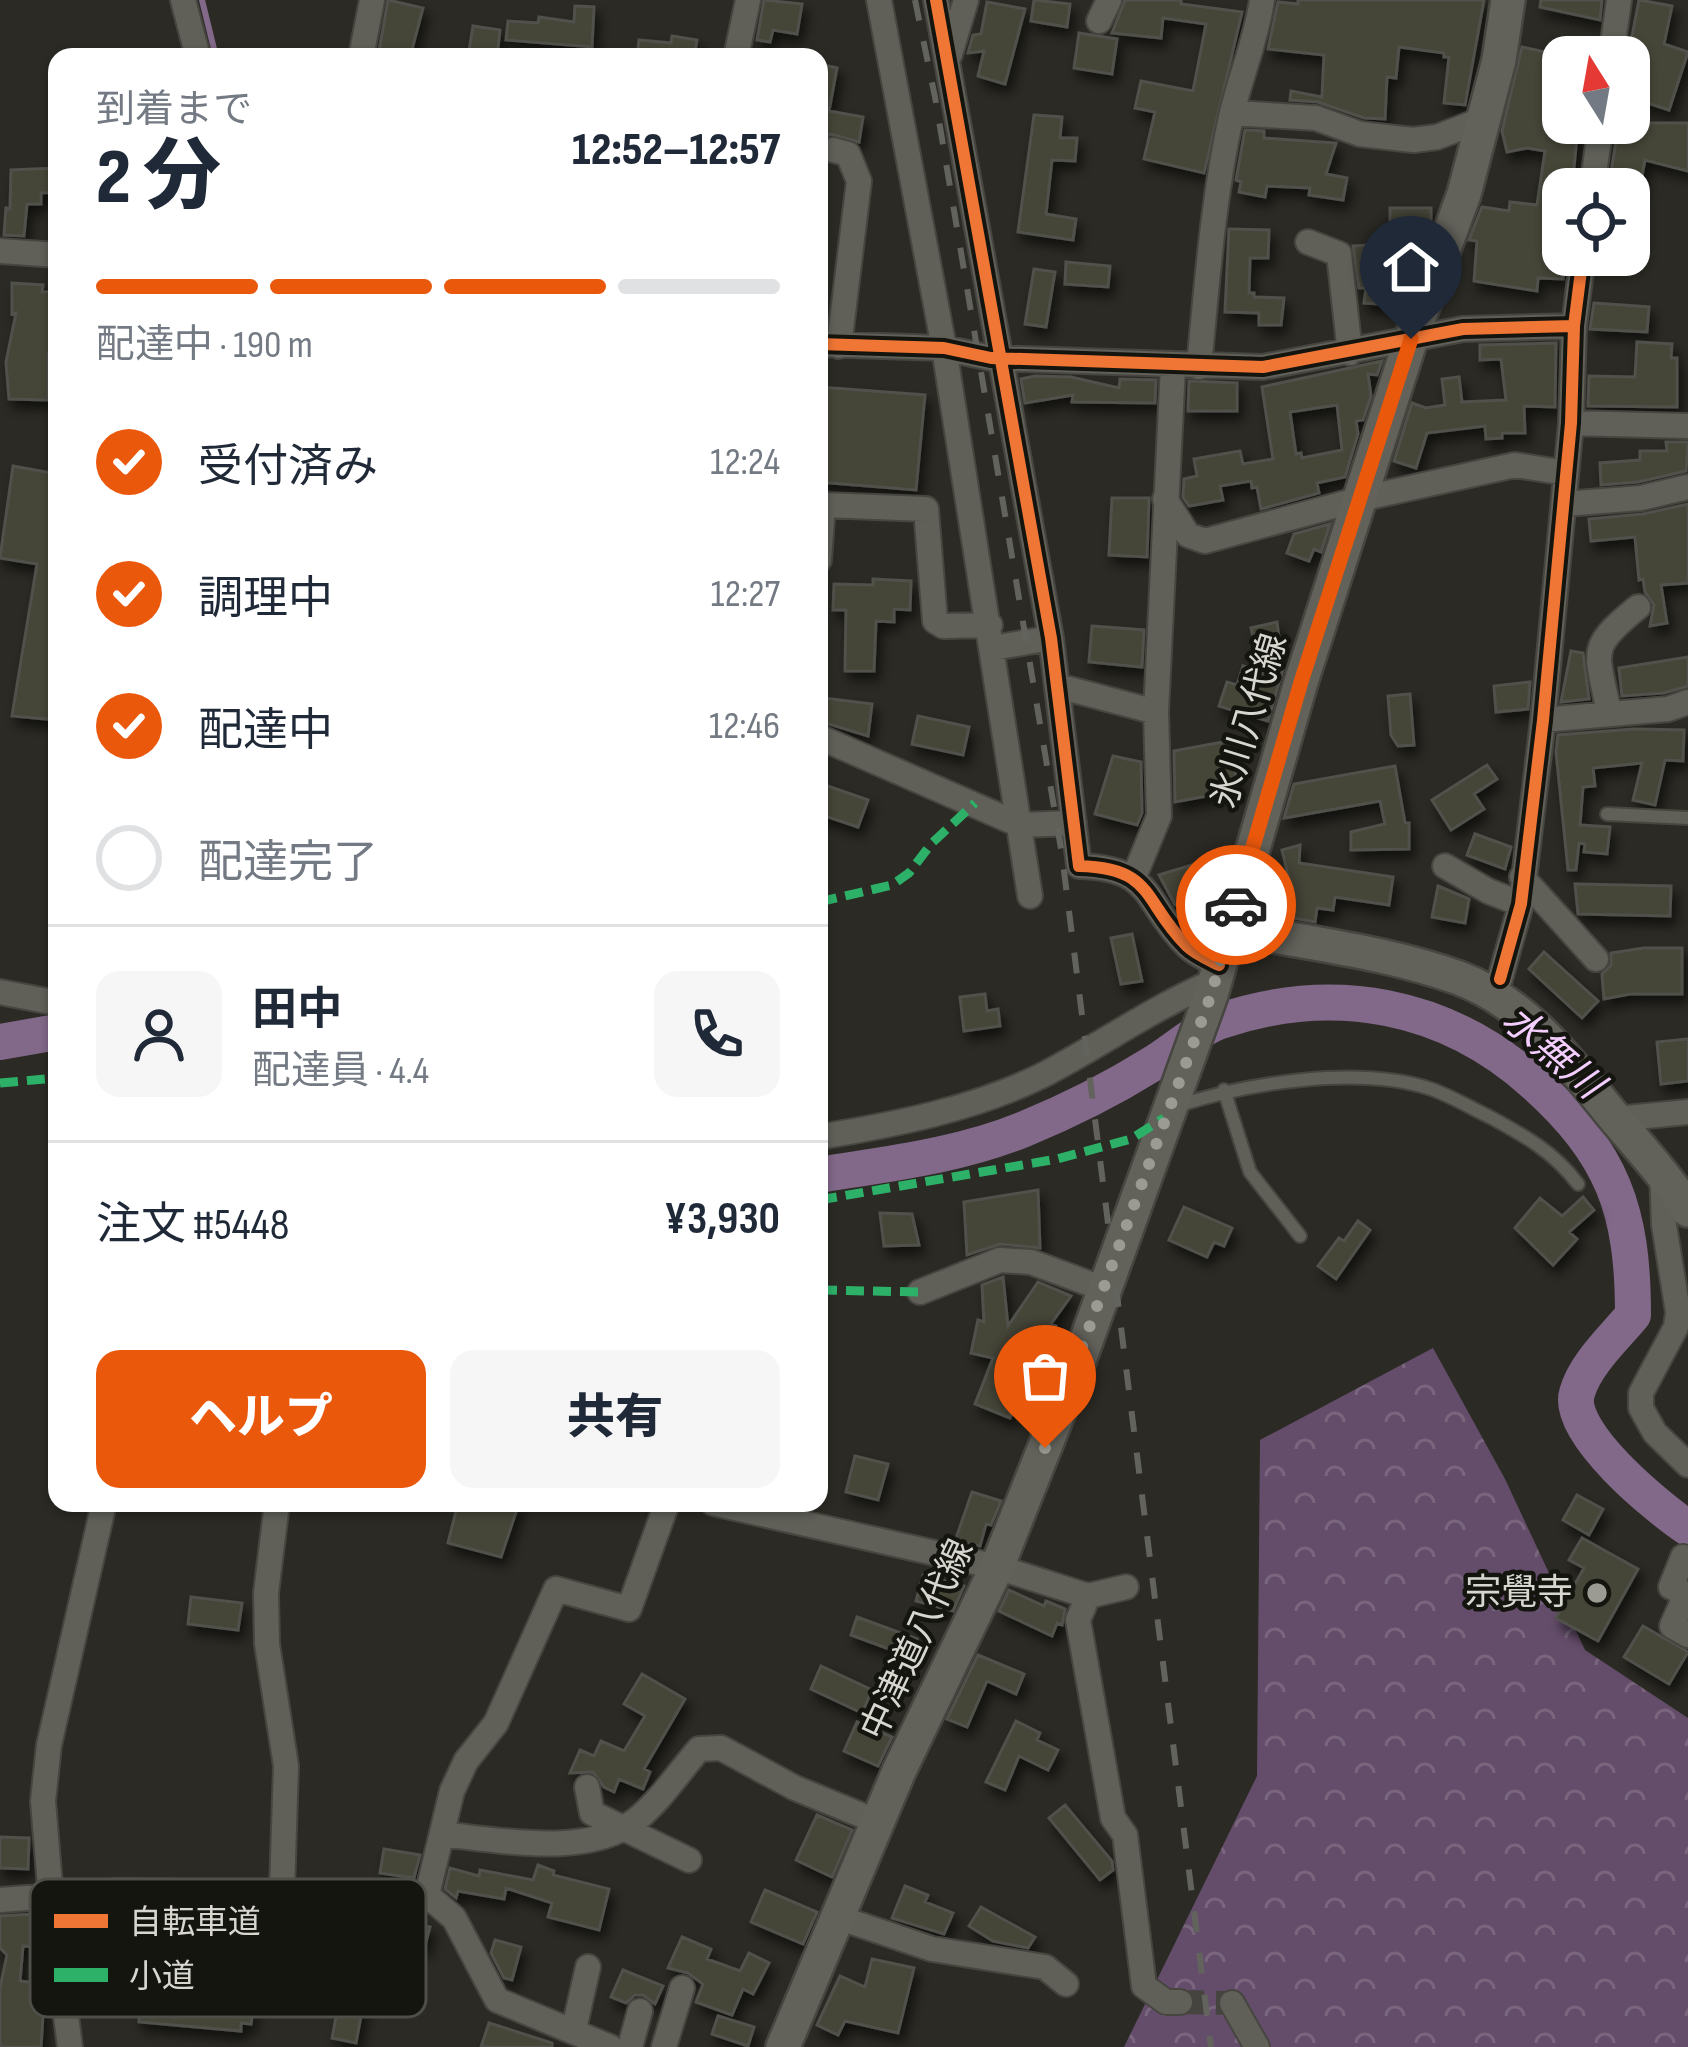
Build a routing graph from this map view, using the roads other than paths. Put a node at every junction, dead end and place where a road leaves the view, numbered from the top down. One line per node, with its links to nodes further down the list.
1 (183, 0): 11 (street)
2 (372, 0): 12 (street)
3 (748, 0): 13 (street)
4 (879, 0): 25 (street)
5 (936, 0): 14 (street)
6 (966, 0): 14 (street)
7 (1262, 0): 15 (street)
8 (1508, 0): 16 (main road, 氷川八代線)
9 (1619, 0): 10 (street)
10 (1614, 36)
11 (196, 48)
12 (363, 48)
13 (738, 48)
14 (947, 62): 27 (street)
15 (1232, 113): 16 (street); 29 (street)
16 (1484, 119): 23 (main road, 氷川八代線)
17 (833, 150): 24 (street)
18 (1308, 242): 26 (street)
19 (0, 251): 20 (street)
20 (48, 254)
21 (1580, 276): 22 (street)
22 (1574, 326): 23 (street); 30 (street)
23 (1411, 339): 26 (street); 35 (main road, 氷川八代線)
24 (829, 345): 25 (street)
25 (944, 348): 27 (street); 39 (street)
26 (1350, 353): 29 (street)
27 (1003, 359): 28 (street); 40 (street)
28 (1172, 366): 29 (street); 34 (street)
29 (1199, 367)
30 (1571, 422): 31 (street); 32 (street)
31 (1688, 426)
32 (1566, 473): 35 (street); 37 (street)
33 (1688, 487): 37 (street)
34 (1166, 499): 35 (street); 43 (street)
35 (1360, 499): 56 (main road, 氷川八代線)
36 (828, 503): 39 (street)
37 (1564, 504): 45 (street)
38 (1638, 607): 44 (street)
39 (992, 636): 40 (street); 50 (street)
40 (1051, 638): 41 (street)
41 (1058, 686): 43 (street); 49 (street)
42 (1688, 702): 44 (street)
43 (1156, 712): 52 (street)
44 (1609, 714): 45 (street)
45 (1543, 720): 53 (street)
46 (828, 741): 50 (street)
47 (1607, 814): 48 (lane)
48 (1688, 818)
49 (1074, 823): 50 (street); 52 (street)
50 (1020, 825): 54 (street)
51 (1445, 866): 55 (street)
52 (1134, 877): 60 (street)
53 (1522, 878): 55 (street); 57 (street)
54 (1030, 896)
55 (1521, 904): 59 (street)
56 (1231, 923): 58 (main road); 60 (main road, 中津道八代線)
57 (1596, 958)
58 (1419, 966): 59 (street); 63 (main road)
59 (1500, 979): 63 (street)
60 (1215, 980): 65 (main road, 中津道八代線); 68 (street)
61 (0, 992): 62 (street)
62 (48, 1001)
63 (1560, 1048): 67 (main road)
64 (1224, 1090): 65 (lane); 69 (lane); 71 (lane)
65 (1172, 1096): 72 (main road, 中津道八代線)
66 (1688, 1112): 67 (street)
67 (1616, 1119): 70 (main road)
68 (828, 1135)
69 (1578, 1184)
70 (1679, 1193): 74 (street)
71 (1300, 1236)
72 (1104, 1289): 73 (street); 80 (main road, 中津道八代線)
73 (920, 1292)
74 (1688, 1466)
75 (102, 1512): 89 (street)
76 (276, 1512): 90 (street)
77 (664, 1512): 87 (street)
78 (752, 1512): 80 (street)
79 (1688, 1560): 83 (street)
80 (997, 1567): 82 (street); 85 (main road, 中津道八代線)
81 (1126, 1587): 82 (street)
82 (1088, 1596): 98 (street)
83 (1688, 1635)
84 (587, 1786): 86 (street)
85 (878, 1822): 86 (street); 94 (main road, 中津道八代線)
86 (620, 1828): 87 (street); 88 (street)
87 (442, 1834): 91 (street)
88 (689, 1861)
89 (50, 1879)
90 (282, 1879)
91 (428, 1895): 102 (street)
92 (30, 1899): 93 (street)
93 (0, 1900)
94 (837, 1917): 96 (street); 107 (main road, 中津道八代線)
95 (588, 1967): 102 (street)
96 (1066, 1984)
97 (682, 1988): 106 (street)
98 (1180, 2002)
99 (1232, 2002): 108 (street)
100 (640, 2011): 105 (street)
101 (66, 2017): 103 (street)
102 (574, 2029): 104 (street)
103 (70, 2047)
104 (610, 2047)
105 (630, 2047)
106 (664, 2047)
107 (783, 2047)
108 (1257, 2047)

